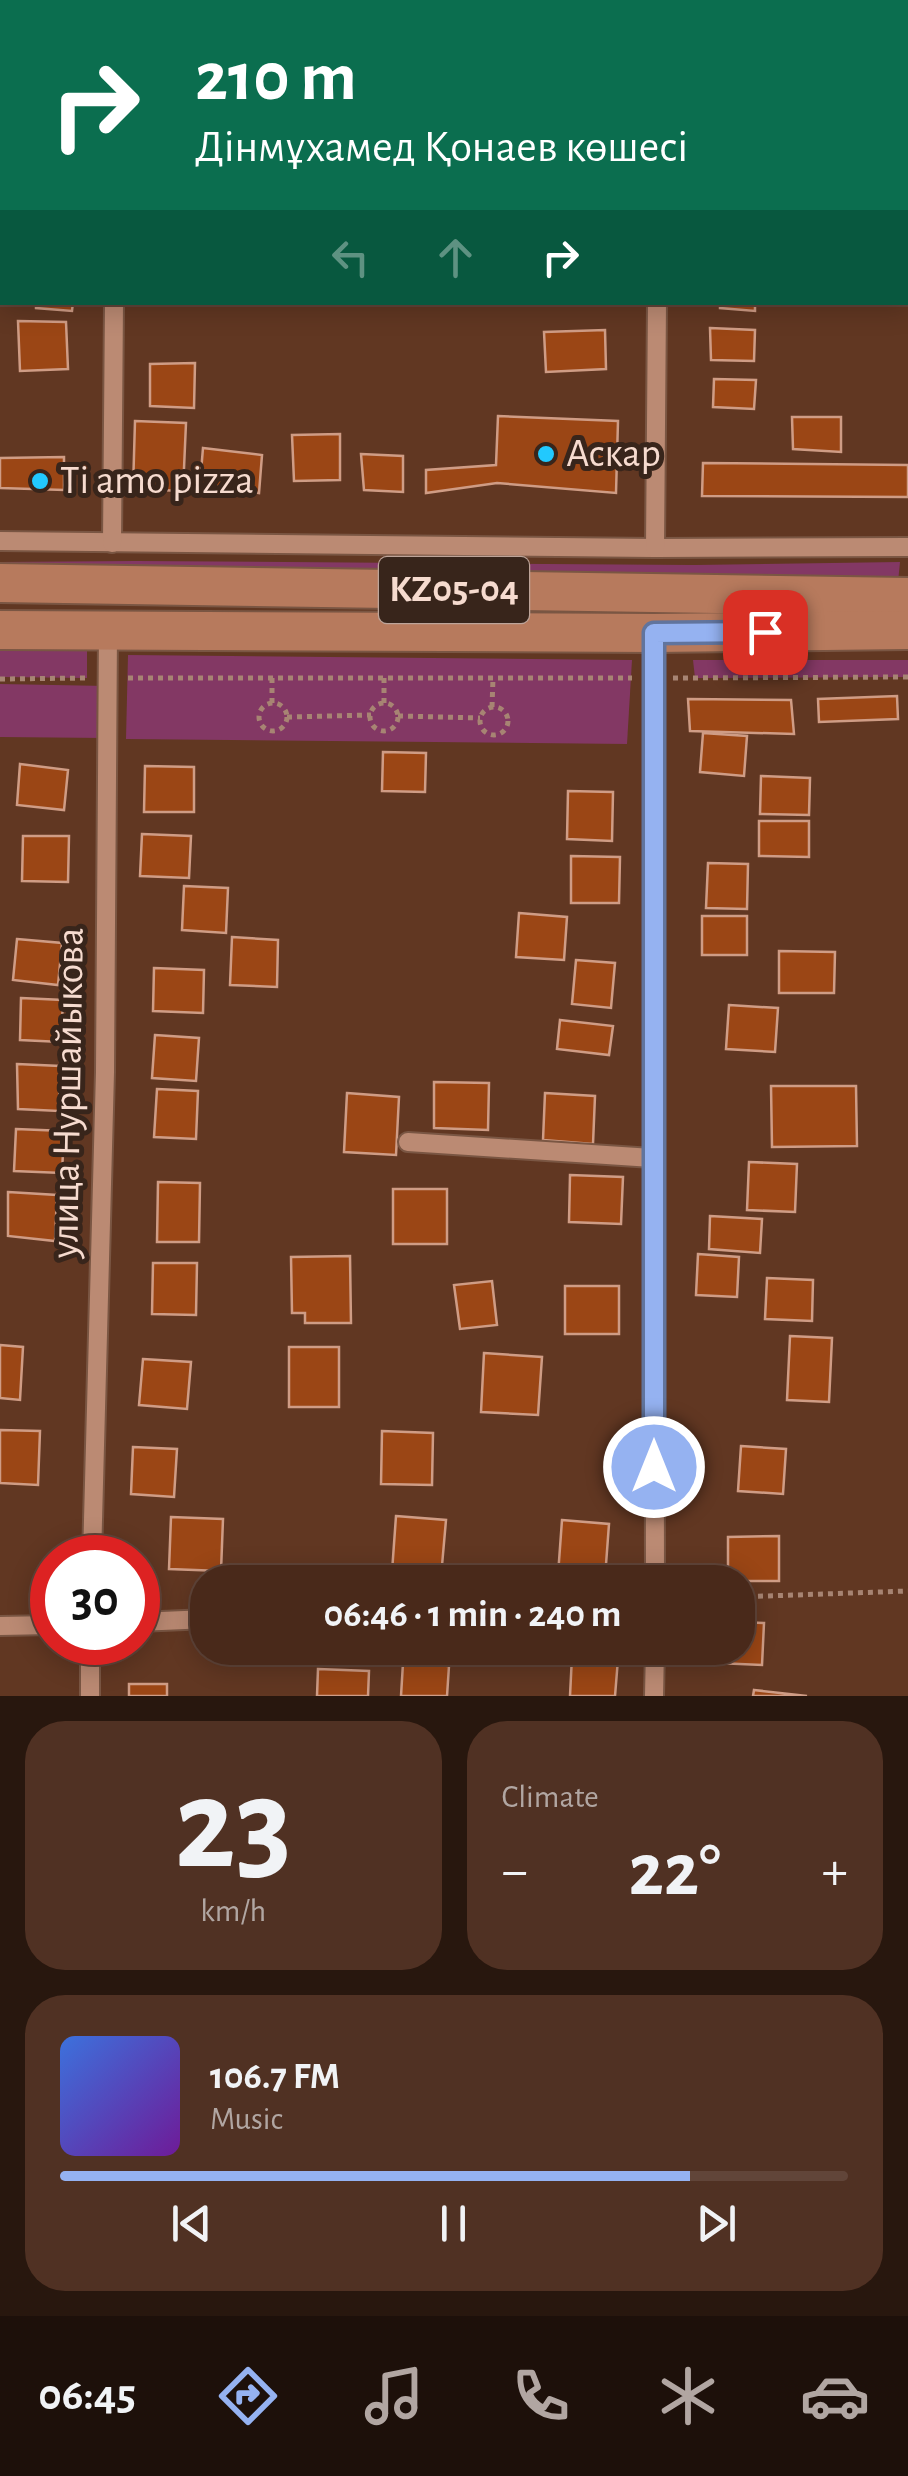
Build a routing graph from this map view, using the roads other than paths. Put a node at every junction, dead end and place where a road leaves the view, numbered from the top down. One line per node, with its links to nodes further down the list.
1 (114, 305): 4 (street)
2 (657, 305): 5 (street)
3 (0, 541): 4 (street)
4 (112, 543): 5 (street)
5 (656, 548): 6 (street)
6 (908, 548)
7 (0, 583): 8 (main road, KZ05-04)
8 (908, 597)
9 (0, 630): 10 (main road, KZ05-04)
10 (108, 630): 12 (main road, KZ05-04); 15 (street, улица Нуршайыкова)
11 (908, 630): 12 (main road, KZ05-04)
12 (654, 633): 14 (street)
13 (408, 1142): 14 (street)
14 (652, 1158): 16 (street)
15 (93, 1535)
16 (655, 1565)
17 (190, 1619): 18 (street)
18 (160, 1621)
19 (30, 1625): 20 (street)
20 (0, 1626)
21 (90, 1665): 23 (street)
22 (655, 1665): 24 (street)
23 (90, 1696)
24 (654, 1696)

